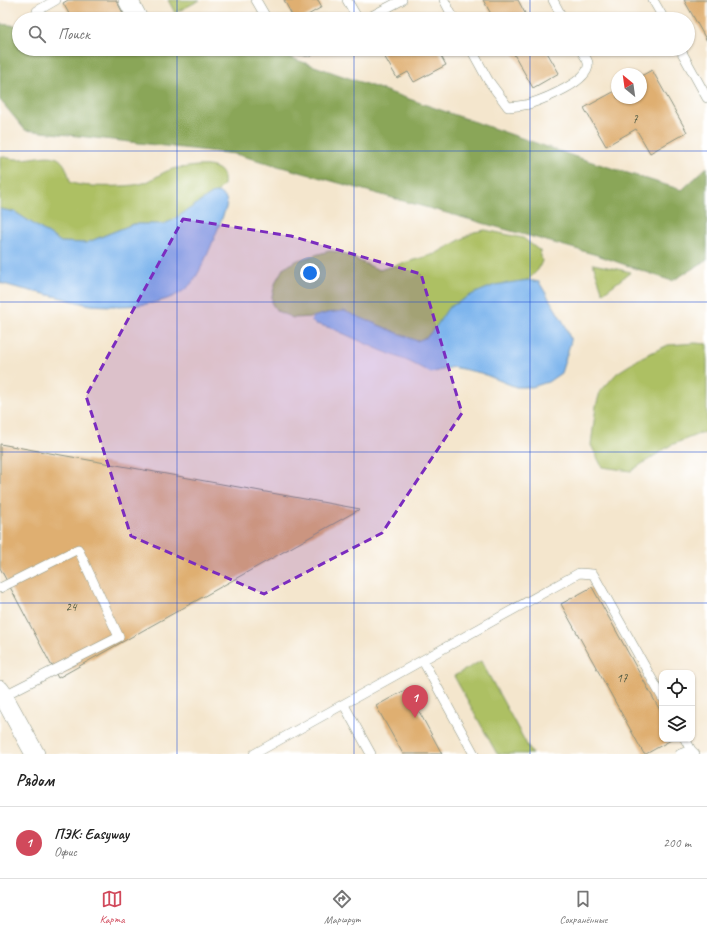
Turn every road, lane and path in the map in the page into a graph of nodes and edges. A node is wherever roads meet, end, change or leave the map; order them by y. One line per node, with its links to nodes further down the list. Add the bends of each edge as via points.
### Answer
1 (56, 0): 9 (lane)
2 (128, 0): 10 (street)
3 (256, 0): 11 (lane)
4 (348, 0): 12 (lane)
5 (402, 0): 13 (lane)
6 (444, 0): 14 (lane)
7 (552, 0): 15 (lane)
8 (653, 0): 16 (lane)
9 (37, 11)
10 (134, 12)
11 (263, 12)
12 (354, 12)
13 (379, 12)
14 (450, 12)
15 (559, 12)
16 (660, 12)
17 (475, 56): 18 (lane, via 488,80 508,107 528,104 578,81 586,72 588,63)
18 (584, 56)
19 (684, 56): 20 (lane)
20 (707, 98)
21 (0, 588): 24 (lane, via 78,549 119,637)
22 (423, 661): 23 (lane, via 579,573 594,574); 25 (lane); 31 (lane)
23 (659, 692)
24 (2, 693): 28 (street)
25 (344, 705): 29 (lane); 30 (lane)
26 (687, 742): 27 (lane)
27 (693, 752): 32 (lane)
28 (35, 754)
29 (254, 754)
30 (371, 754)
31 (474, 754)
32 (680, 754)

